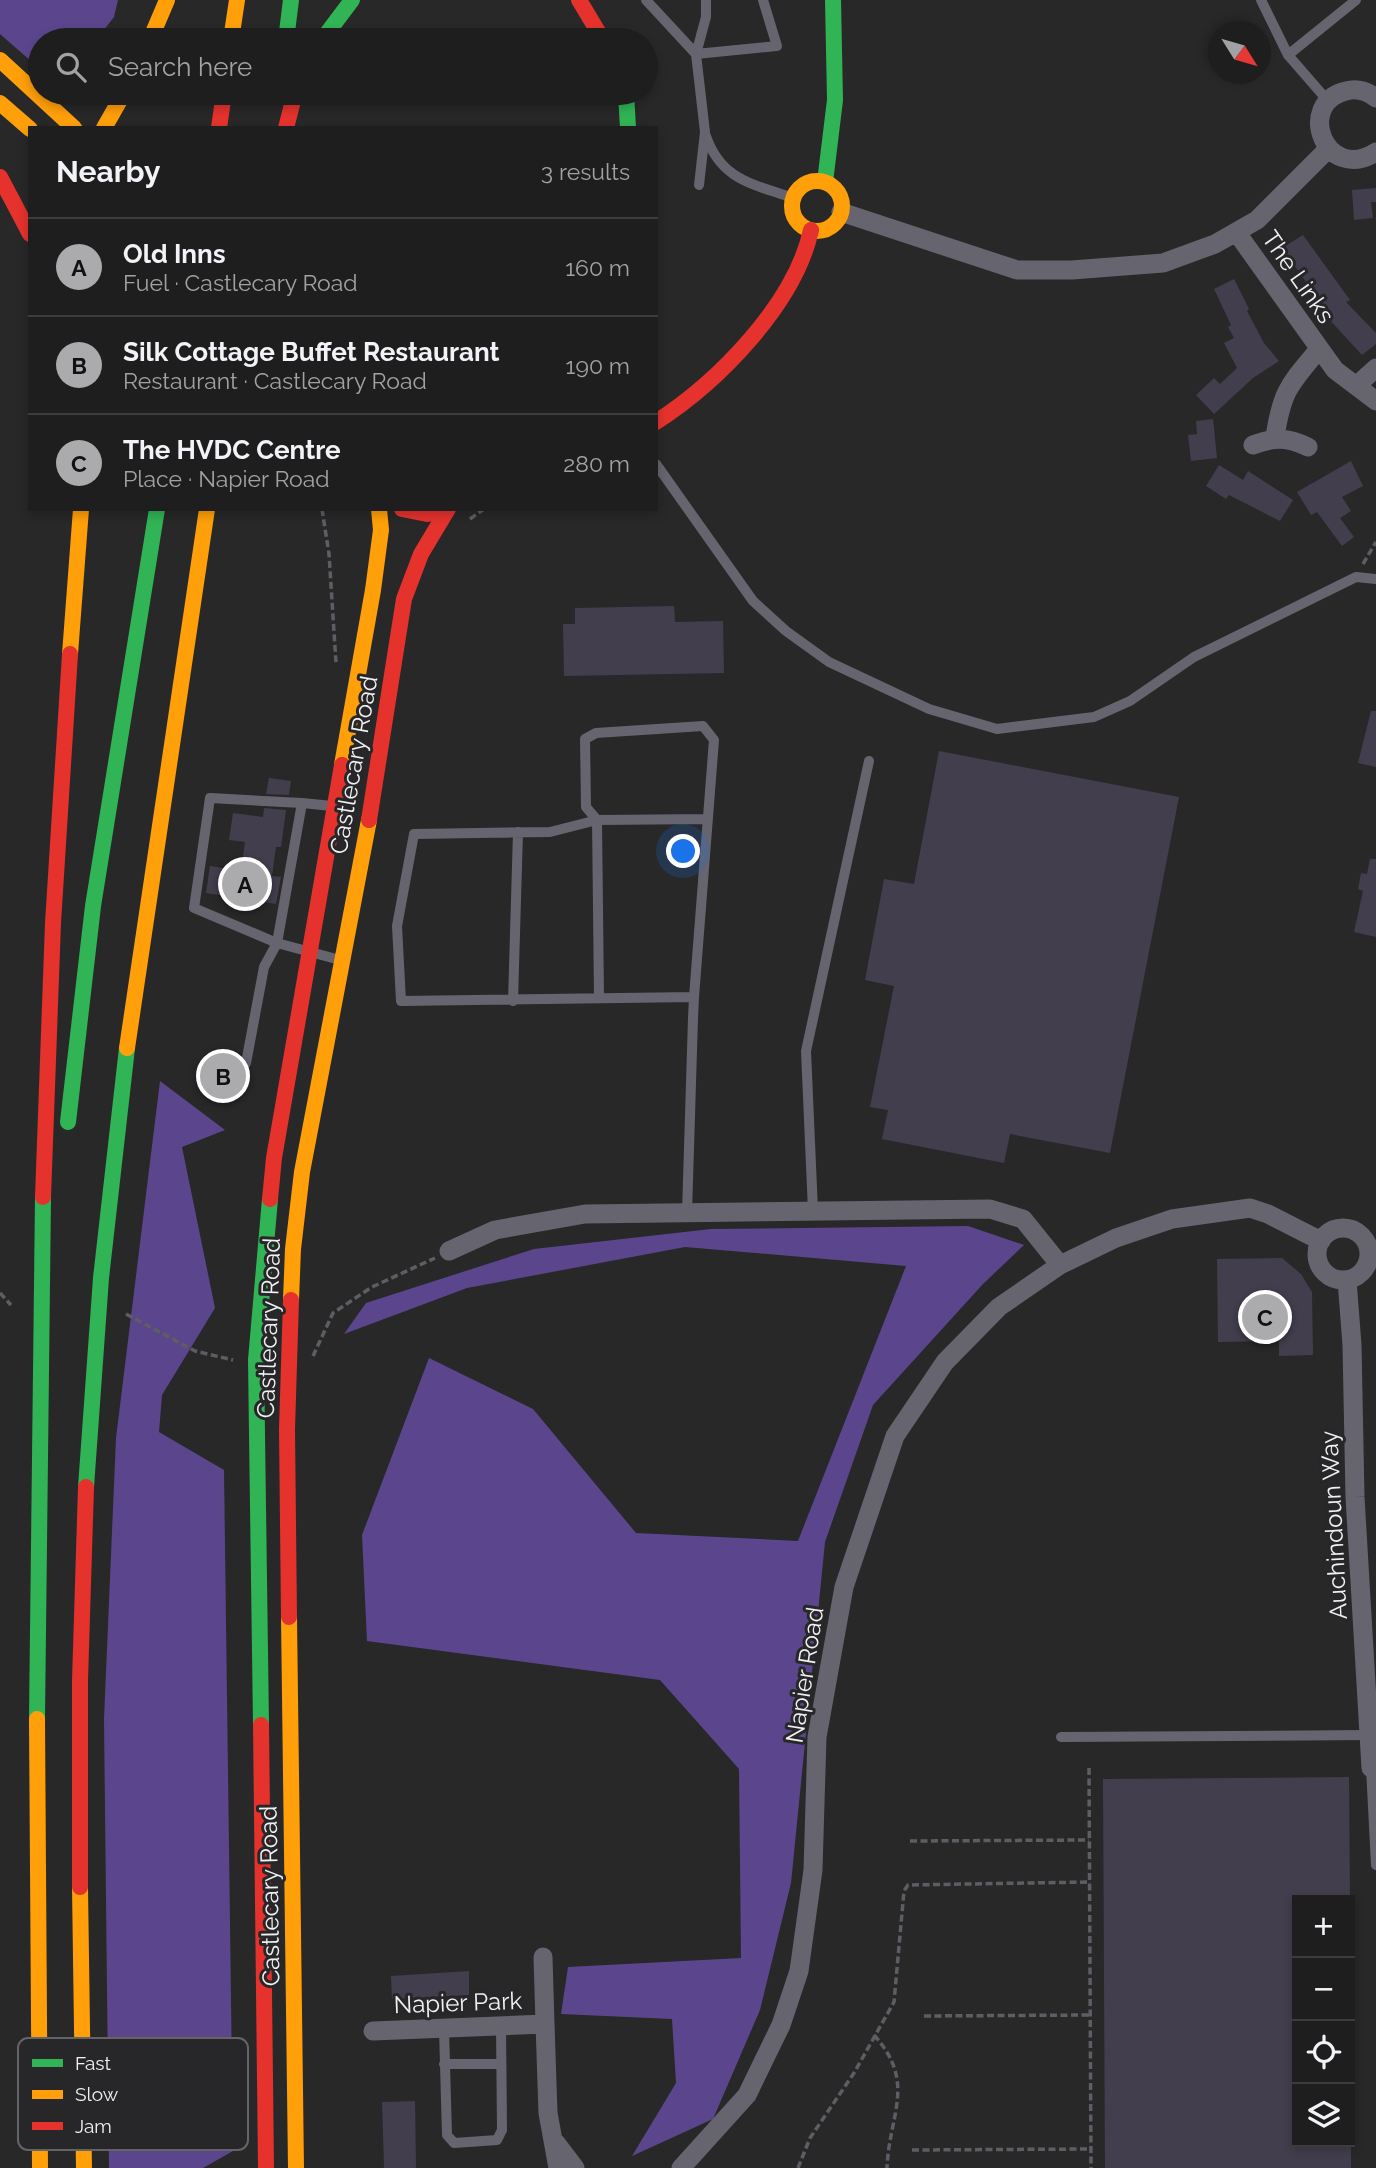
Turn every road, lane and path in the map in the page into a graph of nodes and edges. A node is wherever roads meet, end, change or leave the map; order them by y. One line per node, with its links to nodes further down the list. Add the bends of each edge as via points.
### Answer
1 (167, 0): 12 (main road)
2 (237, 0): 13 (main road)
3 (291, 0): 14 (main road)
4 (352, 0): 15 (main road)
5 (579, 0): 16 (main road)
6 (646, 0): 17 (lane)
7 (706, 0): 17 (lane)
8 (764, 0): 17 (lane, via 777,46)
9 (833, 0): 41 (main road, via 835,100)
10 (1261, 0): 18 (lane)
11 (1356, 0): 18 (lane)
12 (155, 28)
13 (233, 28)
14 (288, 28)
15 (331, 28)
16 (596, 28)
17 (696, 54): 37 (lane)
18 (1288, 55): 22 (lane)
19 (0, 60): 20 (main road)
20 (28, 86)
21 (1376, 98): 22 (street, via 1348,90)
22 (1328, 101): 38 (street, via 1319,130)
23 (0, 103): 36 (main road)
24 (49, 105): 30 (main road)
25 (117, 105): 31 (main road)
26 (222, 105): 32 (main road)
27 (277, 105): 33 (main road)
28 (292, 105): 34 (main road)
29 (627, 105): 35 (main road)
30 (72, 126)
31 (105, 126)
32 (219, 126)
33 (273, 126)
34 (287, 126)
35 (628, 126)
36 (28, 127)
37 (705, 132): 42 (lane); 43 (lane, via 713,156 723,167)
38 (1328, 149): 39 (street, via 1356,160); 47 (street, via 1257,220)
39 (1376, 152)
40 (0, 177): 45 (main road)
41 (825, 182): 43 (main road, via 809,181); 44 (main road, via 837,191)
42 (699, 185)
43 (793, 198): 46 (main road, via 793,214)
44 (841, 212): 46 (main road, via 833,225); 47 (street, via 1017,270 1163,263)
45 (28, 230)
46 (811, 230): 52 (main road, via 810,243 786,286 744,345 704,387)
47 (1237, 233): 48 (street, The Links)
48 (1319, 349): 50 (street, The Links, via 1335,370); 53 (street, The Links, via 1280,402)
49 (1376, 368): 50 (street)
50 (1356, 386): 51 (street, The Links)
51 (1376, 401)
52 (658, 421)
53 (1275, 437): 54 (street); 55 (street)
54 (1253, 445)
55 (1308, 447)
56 (658, 467): 67 (lane, via 753,601 786,631 829,662 929,709 998,729 1094,717 1130,701 1194,657)
57 (81, 511): 98 (main road, via 48,1017)
58 (157, 511): 84 (main road, via 93,905)
59 (207, 511): 69 (main road)
60 (213, 511): 69 (main road)
61 (322, 511): 70 (path)
62 (379, 511): 73 (main road, Castlecary Road, via 375,579)
63 (412, 511): 64 (main road)
64 (440, 511)
65 (447, 511): 79 (main road, Castlecary Road, via 421,555 404,599 380,761)
66 (1376, 542): 67 (path)
67 (1356, 577): 68 (lane)
68 (1376, 579)
69 (193, 594): 116 (main road, via 152,858 92,1390 77,1716)
70 (336, 672)
71 (869, 761): 86 (lane, via 806,1051)
72 (302, 803): 73 (lane); 77 (lane); 77 (lane, via 210,798 194,908)
73 (335, 806): 78 (main road, Castlecary Road)
74 (708, 819): 75 (lane); 75 (lane, via 714,740 703,726 596,733 586,739 586,807); 80 (lane)
75 (597, 820): 76 (lane, via 550,832); 81 (lane)
76 (518, 832): 82 (lane); 82 (lane, via 414,834 397,926 401,1001)
77 (277, 943): 78 (lane); 83 (lane, via 264,967)
78 (310, 954): 79 (lane); 96 (main road, Castlecary Road, via 274,1158)
79 (340, 960): 128 (main road, Castlecary Road, via 302,1172 289,1301)
80 (694, 997): 81 (lane); 87 (lane)
81 (599, 998): 82 (lane)
82 (513, 1000)
83 (246, 1063)
84 (67, 1134)
85 (60, 1204): 98 (main road)
86 (813, 1211): 87 (street); 91 (street, via 990,1209 1023,1220)
87 (687, 1213): 90 (street, via 585,1213 495,1230)
88 (1321, 1241): 89 (street, via 1332,1230 1349,1228); 91 (street, Napier Road, via 1250,1208 1172,1219 1116,1238); 92 (street, via 1319,1265 1331,1276)
89 (1373, 1249): 92 (street, via 1366,1266)
90 (449, 1251): 97 (path, via 372,1287 333,1313)
91 (1060, 1265): 120 (street, Napier Road, via 999,1307 945,1362 895,1436 844,1587 817,1737 813,1870 799,1971 781,2025 747,2095)
92 (1347, 1280): 99 (street, Auchindoun Way)
93 (0, 1293): 94 (path)
94 (12, 1305)
95 (126, 1314): 96 (path, via 195,1351 225,1360)
96 (257, 1360): 127 (main road, Castlecary Road)
97 (310, 1365)
98 (39, 1426): 115 (main road, via 35,1738)
99 (1371, 1735): 100 (lane); 102 (street, Auchindoun Way)
100 (1061, 1737)
101 (1089, 1768): 103 (path)
102 (1371, 1768): 105 (lane)
103 (1089, 1840): 104 (path); 106 (path)
104 (910, 1841)
105 (1376, 1865)
106 (1089, 1882): 108 (path); 114 (path, via 908,1885 894,2002)
107 (543, 1957): 110 (street, Napier Park)
108 (1090, 2015): 109 (path); 121 (path)
109 (925, 2016)
110 (545, 2024): 111 (street, Napier Park); 119 (street, Napier Park)
111 (501, 2026): 112 (street, Napier Park); 118 (lane)
112 (443, 2029): 113 (street, Napier Park); 117 (lane)
113 (373, 2031)
114 (874, 2035): 133 (path, via 810,2138); 134 (path, via 890,2053 899,2096)
115 (38, 2038)
116 (82, 2038)
117 (444, 2064): 118 (lane); 118 (lane, via 447,2135 454,2143 497,2140 502,2130)
118 (501, 2064)
119 (551, 2137): 129 (street, Napier Park); 130 (street)
120 (705, 2144): 131 (street, Napier Road); 132 (street, Napier Road)
121 (1091, 2149): 124 (path); 135 (path)
122 (40, 2150): 125 (main road)
123 (84, 2150): 126 (main road)
124 (912, 2150)
125 (40, 2168)
126 (84, 2168)
127 (266, 2168)
128 (296, 2168)
129 (558, 2168)
130 (575, 2168)
131 (667, 2168)
132 (681, 2168)
133 (798, 2168)
134 (887, 2168)
135 (1091, 2168)

